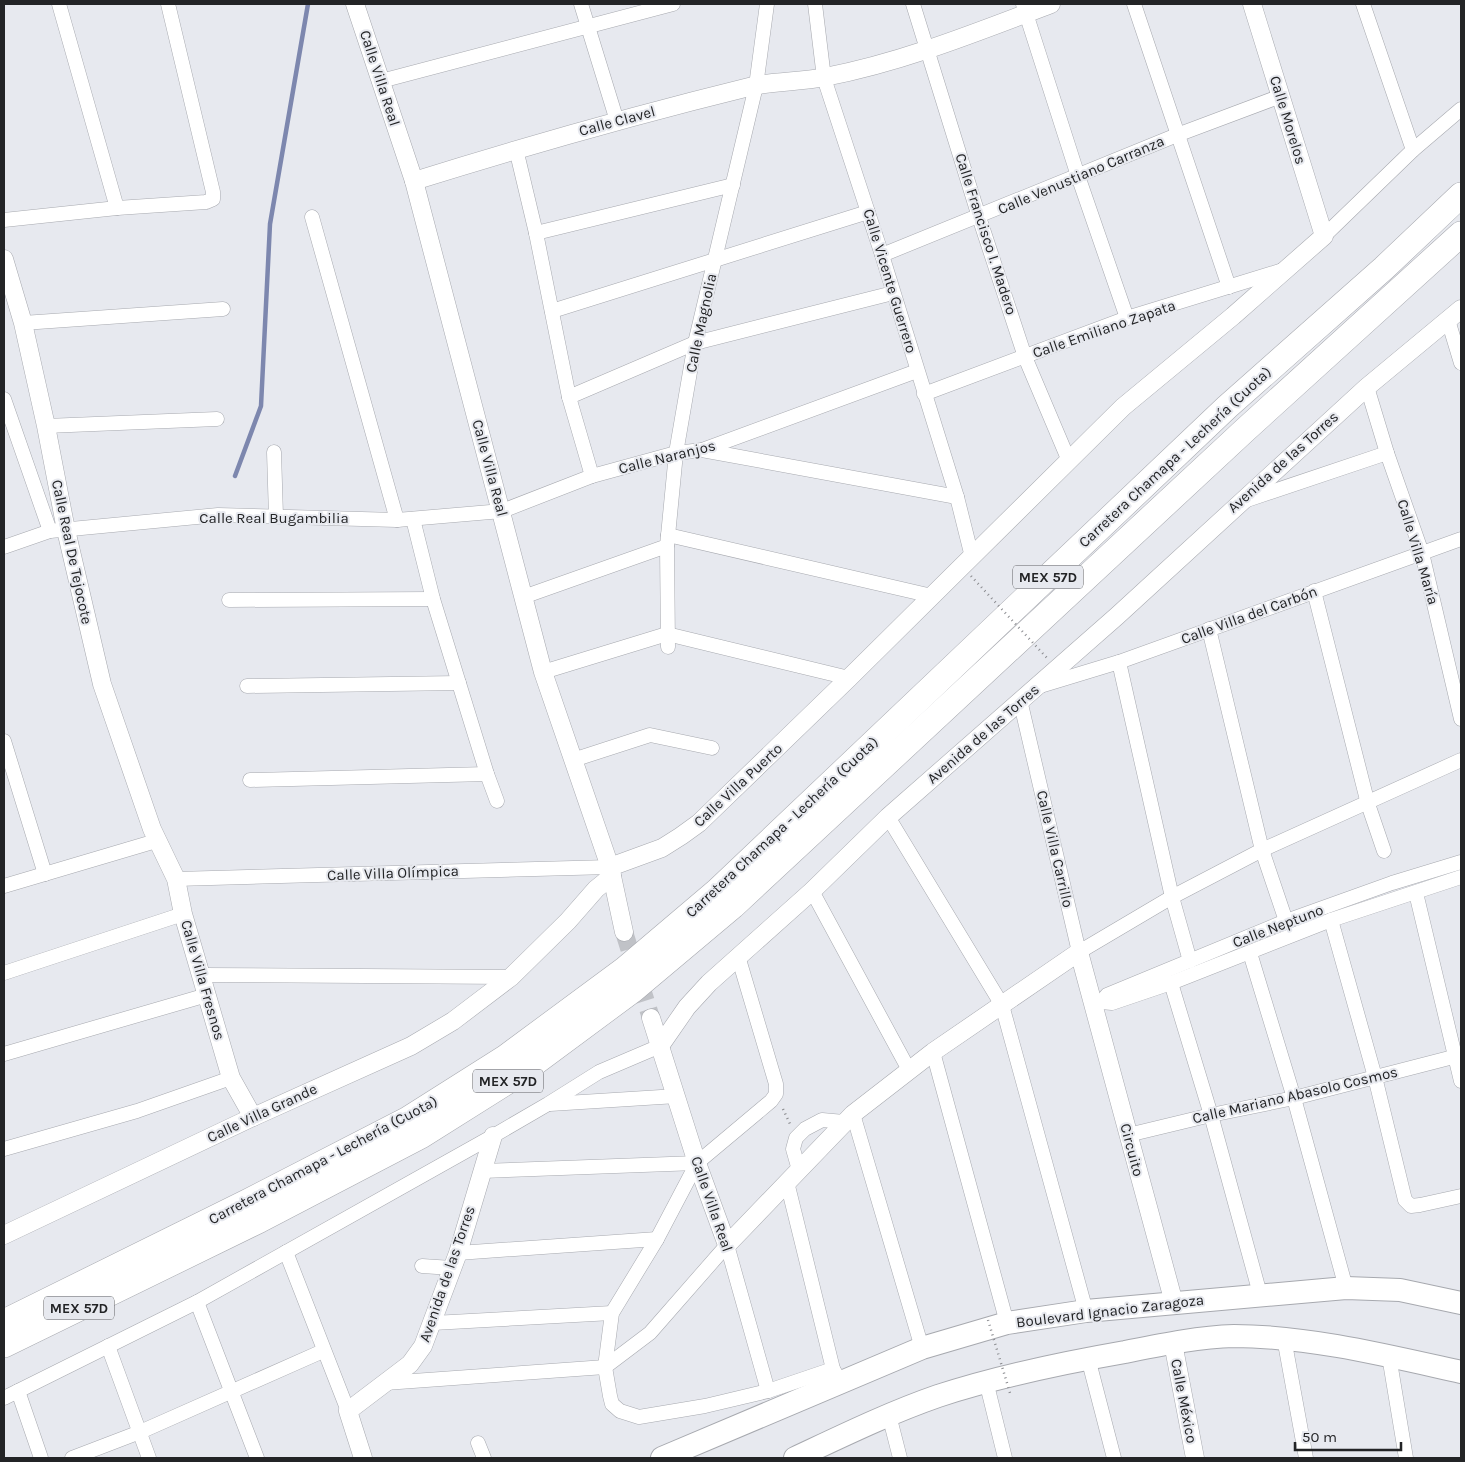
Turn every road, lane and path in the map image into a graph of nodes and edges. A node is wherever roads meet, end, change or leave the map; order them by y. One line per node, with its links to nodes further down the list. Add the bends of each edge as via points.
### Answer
1 (59, 4): 29 (street)
2 (168, 4): 29 (street, via 213,199)
3 (355, 4): 17 (street, Calle Villa Real)
4 (581, 4): 14 (street)
5 (673, 4): 14 (street)
6 (767, 4): 18 (street, Calle Magnolia)
7 (815, 4): 16 (street, Calle Vicente Guerrero)
8 (913, 4): 15 (street, Calle Francisco I. Madero)
9 (1051, 4): 13 (street, Calle Clavel)
10 (1134, 4): 22 (street)
11 (1252, 4): 19 (street, Calle Morelos)
12 (1362, 4): 24 (street)
13 (1025, 8): 15 (street, Calle Clavel); 25 (street)
14 (588, 26): 17 (street); 21 (street)
15 (928, 50): 16 (street, Calle Clavel); 32 (street, Calle Francisco I. Madero)
16 (824, 78): 18 (street, Calle Clavel); 30 (street, Calle Vicente Guerrero)
17 (380, 81): 26 (street, Calle Villa Real)
18 (756, 86): 21 (street, Calle Clavel); 27 (street, Calle Magnolia)
19 (1281, 96): 22 (street, Calle Venustiano Carranza); 36 (street, Calle Morelos)
20 (1461, 109): 24 (street)
21 (617, 121): 23 (street, Calle Clavel)
22 (1177, 135): 25 (street, Calle Venustiano Carranza); 41 (street)
23 (516, 149): 26 (street, Calle Clavel); 34 (street)
24 (1414, 150): 36 (street)
25 (1078, 176): 32 (street, Calle Venustiano Carranza); 46 (street)
26 (414, 181): 66 (street, Calle Villa Real)
27 (733, 185): 34 (street); 39 (street, Calle Magnolia)
28 (1461, 195): 166 (highway, Carretera Chamapa - Lechería (Cuota) / MEX 57D, via 1384,268 1227,406 717,891 625,969 506,1057 408,1119)
29 (117, 208): 33 (street)
30 (868, 212): 37 (street, Calle Vicente Guerrero); 39 (street)
31 (312, 217): 69 (street)
32 (979, 217): 37 (street, Calle Venustiano Carranza); 49 (street, Calle Francisco I. Madero)
33 (4, 220)
34 (536, 233): 44 (street)
35 (1461, 234): 171 (highway, Carretera Chamapa - Lechería (Cuota) / MEX 57D, via 732,906 633,990 521,1073 421,1136 260,1220)
36 (1324, 236): 40 (street)
37 (882, 256): 42 (street, Calle Vicente Guerrero)
38 (4, 259): 47 (street, Calle Real De Tejocote)
39 (716, 260): 44 (street); 48 (street, Calle Magnolia)
40 (1286, 269): 41 (street, Calle Emiliano Zapata); 62 (street, via 1124,407)
41 (1229, 287): 46 (street, Calle Emiliano Zapata)
42 (893, 294): 48 (street); 51 (street, Calle Vicente Guerrero)
43 (223, 309): 47 (street)
44 (552, 311): 54 (street)
45 (1455, 314): 50 (street); 52 (street, Avenida de las Torres)
46 (1127, 318): 49 (street, Calle Emiliano Zapata)
47 (23, 323): 57 (street, Calle Real De Tejocote)
48 (695, 343): 54 (street); 60 (street, Calle Magnolia)
49 (1025, 357): 53 (street, Calle Emiliano Zapata); 62 (street, Calle Francisco I. Madero)
50 (1461, 363)
51 (917, 371): 53 (street, Calle Vicente Guerrero); 58 (street, Calle Naranjos)
52 (1367, 387): 61 (street, Calle Villa María); 65 (street, Avenida de las Torres)
53 (924, 394): 64 (street, Calle Vicente Guerrero)
54 (570, 397): 63 (street)
55 (4, 399): 70 (street)
56 (216, 419): 57 (street)
57 (46, 426): 70 (street, Calle Real De Tejocote)
58 (702, 450): 60 (street, Calle Naranjos); 64 (street)
59 (274, 452): 67 (street)
60 (676, 453): 63 (street, Calle Naranjos); 72 (street, Calle Magnolia)
61 (1387, 453): 65 (street); 74 (street, Calle Villa María)
62 (1068, 461): 75 (street, Calle Villa Puerto)
63 (592, 476): 66 (street, Calle Naranjos)
64 (957, 497): 75 (street, Calle Vicente Guerrero)
65 (1239, 502): 90 (street, Avenida de las Torres)
66 (502, 511): 68 (street, Calle Naranjos); 79 (street, Calle Villa Real)
67 (276, 516): 69 (street, Calle Real Bugambilia); 70 (street, Calle Real Bugambilia, via 218,515)
68 (413, 519): 69 (street, Calle Real Bugambilia); 80 (street)
69 (398, 520)
70 (58, 531): 73 (street, Calle Real Bugambilia); 102 (street, Calle Real De Tejocote, via 102,684)
71 (1461, 539): 74 (street, Calle Villa del Carbón)
72 (668, 540): 78 (street); 79 (street); 83 (street, Calle Magnolia)
73 (4, 547)
74 (1422, 553): 77 (street, Calle Villa del Carbón); 92 (street, Calle Villa María)
75 (972, 558): 78 (street, Calle Villa Puerto)
76 (971, 576): 84 (path, bridge)
77 (1314, 592): 82 (street, Calle Villa del Carbón); 100 (street)
78 (932, 596): 87 (street, Calle Villa Puerto)
79 (523, 597): 86 (street, Calle Villa Real)
80 (433, 599): 81 (street); 88 (street)
81 (229, 600)
82 (1209, 629): 85 (street, Calle Villa del Carbón); 103 (street)
83 (668, 641): 86 (street); 87 (street)
84 (1047, 658)
85 (1119, 662): 90 (street, Calle Villa del Carbón); 113 (street)
86 (543, 672): 95 (street, Calle Villa Real)
87 (849, 678): 106 (street, Calle Villa Puerto, via 699,823 662,848)
88 (459, 683): 89 (street); 97 (street)
89 (247, 686)
90 (1035, 687): 91 (street, Avenida de las Torres)
91 (1020, 700): 101 (street, Avenida de las Torres); 118 (street, Calle Villa Carrillo)
92 (1461, 719)
93 (4, 741): 107 (street)
94 (712, 748): 95 (street, via 650,735)
95 (573, 760): 106 (street, Calle Villa Real)
96 (1461, 760): 100 (street)
97 (487, 774): 98 (street); 99 (street)
98 (250, 780)
99 (497, 802)
100 (1368, 804): 103 (street); 104 (street)
101 (888, 817): 111 (street, Avenida de las Torres); 128 (street)
102 (156, 841): 107 (street); 109 (street, Calle Villa Fresnos)
103 (1262, 850): 113 (street); 116 (street)
104 (1384, 851)
105 (1461, 862): 116 (street, Calle Neptuno)
106 (611, 871): 109 (street, Calle Villa Olímpica); 117 (street, Calle Villa Real); 124 (street, Calle Villa Grande, via 568,921)
107 (45, 874): 110 (street)
108 (1461, 877): 112 (street, Calle Neptuno)
109 (176, 879): 114 (street, Calle Villa Fresnos)
110 (4, 886)
111 (812, 891): 120 (street, Avenida de las Torres); 134 (street)
112 (1416, 893): 115 (street, Calle Neptuno); 133 (street)
113 (1172, 897): 118 (street); 121 (street)
114 (184, 914): 122 (street); 123 (street, Calle Villa Fresnos)
115 (1331, 920): 119 (street, Calle Neptuno); 135 (street)
116 (1286, 921): 121 (street, Calle Neptuno)
117 (624, 932)
118 (1079, 952): 127 (street, Calle Villa Carrillo); 128 (street)
119 (1250, 953): 125 (street, Calle Neptuno); 140 (street)
120 (738, 956): 130 (street, Avenida de las Torres, via 687,1007); 138 (street, via 776,1084)
121 (1190, 961): 127 (street, Calle Neptuno, via 1107,995)
122 (4, 973)
123 (203, 975): 124 (street); 126 (street, Calle Villa Fresnos)
124 (511, 977): 143 (street, Calle Villa Grande, via 454,1022 411,1046)
125 (1171, 983): 127 (street, Calle Neptuno, via 1112,1003); 142 (street)
126 (207, 995): 132 (street); 136 (street, Calle Villa Fresnos)
127 (1096, 1003): 145 (street, Circuito)
128 (1002, 1004): 131 (street); 164 (street)
129 (651, 1018): 130 (street, Calle Villa Real)
130 (660, 1046): 139 (street, Calle Villa Real); 141 (street, via 599,1072)
131 (933, 1052): 134 (street); 167 (street)
132 (4, 1054)
133 (1458, 1056): 135 (street, Calle Mariano Abasolo Cosmos); 137 (street)
134 (910, 1070): 144 (street)
135 (1374, 1077): 140 (street, Calle Mariano Abasolo Cosmos); 152 (street, via 1405,1200 1411,1206)
136 (231, 1078): 143 (street, Calle Villa Fresnos); 148 (street, via 137,1111)
137 (1461, 1080)
138 (776, 1094): 147 (path); 149 (street)
139 (677, 1096): 141 (street); 149 (street, Calle Villa Real)
140 (1294, 1098): 142 (street, Calle Mariano Abasolo Cosmos); 159 (street)
141 (548, 1104): 146 (street)
142 (1211, 1115): 145 (street, Calle Mariano Abasolo Cosmos); 160 (street)
143 (253, 1117): 153 (street, Calle Villa Grande)
144 (849, 1118): 147 (street, via 822,1120); 151 (street); 173 (street)
145 (1128, 1135): 162 (street, Circuito)
146 (493, 1136): 150 (street, Avenida de las Torres); 156 (street)
147 (796, 1138): 151 (street)
148 (4, 1149)
149 (697, 1163): 150 (street); 154 (street); 155 (street, Calle Villa Real)
150 (482, 1171): 157 (street, Avenida de las Torres)
151 (793, 1176): 155 (street); 179 (street)
152 (1461, 1196)
153 (4, 1235)
154 (656, 1239): 157 (street); 165 (street)
155 (727, 1245): 177 (street, via 650,1333); 184 (street, Calle Villa Real)
156 (286, 1252): 161 (street); 174 (street)
157 (455, 1260): 158 (street); 168 (street, Avenida de las Torres)
158 (422, 1266)
159 (1346, 1288): 160 (main road, Boulevard Ignacio Zaragoza); 163 (main road, Boulevard Ignacio Zaragoza, via 1400,1290)
160 (1260, 1294): 162 (main road, Boulevard Ignacio Zaragoza)
161 (197, 1302): 172 (street); 183 (street)
162 (1174, 1302): 164 (main road, Boulevard Ignacio Zaragoza)
163 (1461, 1303)
164 (1086, 1311): 167 (main road, Boulevard Ignacio Zaragoza)
165 (612, 1313): 168 (street); 177 (street)
166 (4, 1322)
167 (998, 1322): 173 (main road, Boulevard Ignacio Zaragoza); 185 (path, bridge)
168 (432, 1323): 181 (street, Avenida de las Torres, via 423,1346 410,1364)
169 (1284, 1338): 170 (main road, via 1232,1336); 175 (main road); 203 (street)
170 (1173, 1343): 176 (main road); 202 (street, Calle México)
171 (4, 1345)
172 (108, 1346): 182 (street); 189 (street)
173 (922, 1348): 179 (main road, Boulevard Ignacio Zaragoza)
174 (323, 1351): 183 (street); 187 (street)
175 (1389, 1356): 178 (main road); 204 (street)
176 (1088, 1358): 180 (main road); 201 (street)
177 (605, 1367): 181 (street); 184 (street, via 612,1404 620,1411 639,1417)
178 (1461, 1372)
179 (838, 1376): 184 (street); 197 (main road, Boulevard Ignacio Zaragoza)
180 (986, 1381): 188 (main road); 200 (street)
181 (384, 1383): 187 (street, Avenida de las Torres)
182 (18, 1391): 186 (street); 191 (street)
183 (232, 1391): 189 (street); 194 (street)
184 (768, 1391)
185 (1010, 1393)
186 (4, 1398)
187 (348, 1411): 195 (street)
188 (889, 1415): 198 (main road); 199 (street)
189 (140, 1432): 192 (street); 193 (street)
190 (478, 1443): 196 (street)
191 (41, 1458)
192 (72, 1458)
193 (149, 1458)
194 (257, 1458)
195 (363, 1458)
196 (484, 1458)
197 (662, 1458)
198 (796, 1458)
199 (900, 1458)
200 (1005, 1458)
201 (1114, 1458)
202 (1195, 1458)
203 (1306, 1458)
204 (1406, 1458)

